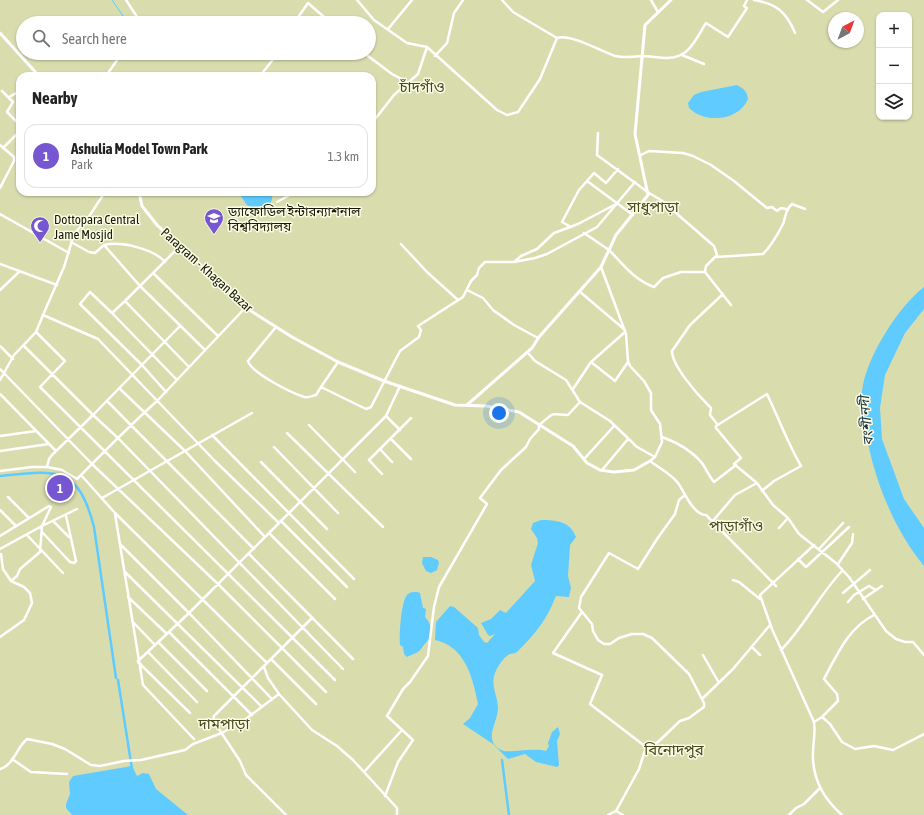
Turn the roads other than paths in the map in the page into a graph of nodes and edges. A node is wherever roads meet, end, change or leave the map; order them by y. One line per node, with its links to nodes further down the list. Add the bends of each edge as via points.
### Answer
1 (126, 0): 16 (street)
2 (357, 0): 19 (street)
3 (412, 0): 21 (street)
4 (463, 0): 28 (street, via 454,13 447,43)
5 (502, 0): 24 (street, via 513,12)
6 (651, 0): 15 (street)
7 (671, 0): 15 (street)
8 (747, 0): 27 (street, via 744,6 747,8 728,37 706,23 686,53)
9 (754, 0): 22 (street, via 777,6)
10 (807, 0): 14 (street, via 823,12)
11 (832, 0): 14 (street)
12 (838, 0): 14 (street)
13 (309, 1): 17 (street); 18 (street)
14 (835, 3)
15 (658, 12): 29 (street, via 644,26)
16 (136, 16)
17 (299, 16)
18 (324, 16)
19 (371, 16)
20 (376, 21): 21 (street)
21 (388, 29): 25 (street, via 407,43)
22 (795, 33)
23 (0, 34): 26 (street)
24 (557, 38): 28 (street, via 540,79 518,112 507,116); 29 (street, via 573,40 616,56)
25 (427, 47): 28 (street); 38 (street, via 418,74)
26 (16, 51)
27 (681, 55): 29 (street, via 658,59); 34 (street)
28 (436, 56)
29 (642, 56): 48 (street, via 635,134)
30 (24, 60): 35 (street)
31 (117, 60): 36 (street)
32 (273, 60): 37 (street)
33 (373, 60): 38 (street)
34 (704, 64)
35 (35, 72)
36 (109, 72)
37 (263, 72)
38 (409, 83): 42 (street, via 394,95)
39 (2, 91): 41 (street)
40 (16, 93): 41 (street)
41 (9, 97): 43 (street, via 13,102 7,112)
42 (376, 118)
43 (16, 121)
44 (598, 133): 49 (street, via 598,155)
45 (16, 136): 47 (street)
46 (0, 145): 47 (street)
47 (3, 148): 52 (street, via 14,157 14,161)
48 (641, 155): 53 (street); 60 (street, via 649,151 687,154 711,165 767,208)
49 (618, 169): 50 (street, via 606,183 594,173); 51 (street)
50 (587, 181): 58 (street); 63 (street, via 579,190 562,222)
51 (635, 182): 53 (street); 58 (street)
52 (0, 188)
53 (649, 193): 62 (street); 71 (street, via 661,200 710,242 717,251)
54 (102, 196): 65 (street, via 74,234)
55 (140, 196): 68 (street, Paragram - Khagan Bazar, via 145,212)
56 (288, 196): 57 (street)
57 (277, 202)
58 (618, 203): 62 (street); 63 (street); 64 (street, via 597,227)
59 (805, 209): 60 (street, via 792,204)
60 (786, 210): 71 (street, via 783,223 763,254)
61 (0, 214): 70 (street)
62 (633, 215): 69 (street, via 616,235)
63 (571, 227): 73 (street, via 554,233 537,249)
64 (584, 234): 69 (street); 73 (street, via 547,254)
65 (71, 242): 67 (street, via 95,253); 70 (street)
66 (401, 244): 85 (street)
67 (104, 245): 72 (street, via 130,246 160,256); 80 (street)
68 (180, 246): 72 (street); 88 (street, Paragram - Khagan Bazar)
69 (609, 250): 75 (street); 77 (street, via 642,282 654,287 663,278 681,272)
70 (69, 254): 79 (street)
71 (716, 257): 77 (street, via 706,266)
72 (165, 262): 78 (street)
73 (514, 262): 82 (street, via 485,262)
74 (0, 264): 76 (street)
75 (601, 267): 83 (street); 93 (street)
76 (20, 271): 79 (street); 81 (street)
77 (705, 272): 84 (street)
78 (154, 273): 80 (street); 95 (street)
79 (57, 285): 90 (street)
80 (140, 286): 86 (street); 91 (street)
81 (0, 290)
82 (467, 290): 85 (street); 96 (street, via 483,298 493,310 514,325)
83 (579, 291): 93 (street); 96 (street)
84 (722, 294): 87 (street); 134 (street, via 690,325 672,352 675,363 698,395 711,408 710,415)
85 (458, 300): 115 (street, via 418,326 421,330 419,337 400,351)
86 (125, 301): 89 (street); 97 (street)
87 (731, 305)
88 (247, 306): 92 (street, Paragram - Khagan Bazar); 95 (street)
89 (112, 313): 102 (street); 107 (street, via 90,292 80,304)
90 (43, 315): 94 (street); 112 (street, via 98,339)
91 (180, 326): 97 (street); 100 (street)
92 (277, 326): 104 (street, Paragram - Khagan Bazar); 117 (street, via 248,361 249,363 270,380 304,397 316,395)
93 (625, 331): 105 (street); 106 (street)
94 (36, 332): 99 (street); 111 (street, via 65,361)
95 (218, 336): 100 (street)
96 (538, 338): 101 (street)
97 (166, 341): 102 (street); 108 (street)
98 (0, 346): 103 (street)
99 (24, 346): 103 (street); 111 (street)
100 (205, 350): 108 (street)
101 (528, 353): 119 (street, via 535,361 566,380); 125 (street, via 502,372)
102 (153, 354): 107 (street); 114 (street)
103 (13, 359): 110 (street)
104 (338, 362): 115 (street, Paragram - Khagan Bazar); 117 (street)
105 (591, 362): 106 (street, via 615,380); 119 (street)
106 (628, 362): 143 (street, via 651,393 651,410 660,424)
107 (142, 365): 112 (street); 120 (street)
108 (189, 367): 114 (street)
109 (0, 369): 110 (street)
110 (4, 373): 113 (street); 144 (street)
111 (52, 374): 128 (street); 136 (street, via 40,387)
112 (132, 375): 118 (street); 123 (street)
113 (0, 380)
114 (177, 380): 120 (street)
115 (384, 381): 116 (street, Paragram - Khagan Bazar); 117 (street, via 373,406 366,409)
116 (400, 386): 125 (street, Paragram - Khagan Bazar, via 455,405); 129 (street)
117 (322, 387)
118 (119, 388): 122 (street); 126 (street)
119 (573, 389): 124 (street)
120 (166, 392): 123 (street)
121 (0, 394): 138 (street)
122 (107, 400): 128 (street); 131 (street)
123 (158, 401): 126 (street); 147 (street)
124 (580, 402): 133 (street, via 571,414 550,414); 135 (street)
125 (466, 405): 133 (street, Paragram - Khagan Bazar, via 512,410)
126 (144, 413): 131 (street); 154 (street)
127 (252, 413): 140 (street)
128 (93, 415): 136 (street); 142 (street)
129 (386, 416): 137 (street); 156 (street)
130 (411, 418): 137 (street)
131 (131, 425): 142 (street); 159 (street)
132 (309, 425): 156 (street)
133 (539, 425): 157 (street, Paragram - Khagan Bazar, via 573,446); 284 (street, via 526,447 501,470 480,498 487,504 439,588 428,656 403,689 387,716)
134 (718, 425): 164 (street, via 716,428 741,458 734,464); 177 (street, via 767,394 786,441 801,466)
135 (614, 426): 146 (street); 157 (street)
136 (80, 428): 144 (street); 153 (street)
137 (400, 430): 145 (street)
138 (36, 431): 141 (street); 148 (street)
139 (287, 433): 170 (street)
140 (212, 435): 147 (street); 184 (street)
141 (0, 436)
142 (118, 438): 153 (street); 166 (street)
143 (662, 438): 155 (street); 164 (street, via 681,445 695,456 714,482)
144 (68, 439): 152 (street); 163 (street)
145 (391, 439): 150 (street); 158 (street)
146 (628, 439): 155 (street); 167 (street)
147 (198, 443): 154 (street); 191 (street)
148 (49, 444): 151 (street); 152 (street)
149 (274, 447): 175 (street)
150 (380, 449): 162 (street); 171 (street, via 369,460)
151 (0, 451)
152 (56, 451): 165 (street, via 48,459)
153 (105, 451): 163 (street); 173 (street)
154 (185, 451): 159 (street); 205 (street)
155 (654, 456): 160 (street)
156 (342, 458): 169 (street); 170 (street)
157 (585, 458): 167 (street, Paragram - Khagan Bazar, via 590,465)
158 (412, 459)
159 (167, 461): 166 (street); 210 (street)
160 (650, 461): 167 (street, via 634,470); 178 (street, via 677,481)
161 (261, 462): 181 (street)
162 (392, 462)
163 (92, 464): 172 (street); 176 (street)
164 (736, 465): 174 (street)
165 (47, 467): 168 (street); 172 (street, via 62,470 77,479)
166 (149, 470): 173 (street); 217 (street)
167 (602, 470)
168 (0, 471)
169 (356, 472)
170 (328, 474): 175 (street); 196 (street)
171 (382, 474)
172 (81, 475): 180 (street)
173 (134, 479): 176 (street); 223 (street)
174 (757, 483): 177 (street); 192 (street, via 735,495)
175 (314, 488): 181 (street); 186 (street)
176 (118, 489): 180 (street); 227 (street)
177 (762, 491): 189 (street, via 773,506)
178 (685, 495): 192 (street, via 693,506); 242 (street, via 679,500 675,514 638,569 609,553 581,597 579,608)
179 (8, 497): 188 (street)
180 (102, 498): 185 (street)
181 (300, 502): 184 (street); 199 (street)
182 (77, 509): 187 (street)
183 (0, 510): 194 (street)
184 (290, 512): 191 (street); 224 (street)
185 (115, 513): 207 (street); 237 (street)
186 (338, 513)
187 (66, 516): 190 (street); 206 (street)
188 (29, 518): 194 (street); 195 (street, via 51,507)
189 (788, 518): 198 (street); 208 (street, via 799,534)
190 (54, 522): 195 (street); 206 (street)
191 (280, 522): 201 (street); 232 (street)
192 (712, 522): 228 (street)
193 (843, 523): 211 (street)
194 (16, 526): 202 (street)
195 (42, 526): 200 (street); 204 (street)
196 (383, 527)
197 (849, 527): 213 (street)
198 (779, 528)
199 (327, 529)
200 (42, 532): 206 (street, via 70,562 74,563 76,561); 212 (street)
201 (269, 533): 205 (street); 238 (street)
202 (1, 534)
203 (853, 534): 218 (street, via 852,543)
204 (26, 535): 209 (street); 212 (street)
205 (265, 537): 210 (street)
206 (70, 538)
207 (120, 544): 221 (street); 243 (street)
208 (814, 545): 211 (street); 216 (street)
209 (0, 549)
210 (254, 549): 215 (street)
211 (819, 549): 213 (street)
212 (40, 550): 222 (street); 225 (street)
213 (823, 552): 216 (street, via 806,567); 218 (street)
214 (1, 554): 225 (street, via 3,569)
215 (249, 554): 217 (street); 245 (street)
216 (798, 559): 228 (street)
217 (240, 562): 223 (street); 249 (street)
218 (838, 564): 219 (street)
219 (842, 570): 229 (street); 256 (street, via 830,583 797,634)
220 (870, 570): 229 (street)
221 (124, 572): 236 (street); 247 (street)
222 (63, 573)
223 (229, 573): 227 (street); 252 (street)
224 (354, 579)
225 (11, 580): 251 (street, via 24,586 30,593 32,603 24,620)
226 (733, 580): 240 (street, via 740,582)
227 (218, 584): 237 (street); 255 (street)
228 (773, 584): 230 (street); 240 (street, via 760,596)
229 (854, 584): 234 (street); 235 (street)
230 (776, 586)
231 (882, 586): 233 (street)
232 (347, 587)
233 (876, 590): 235 (street, via 869,586); 239 (street)
234 (843, 593)
235 (859, 593): 239 (street); 241 (street)
236 (128, 596): 246 (street); 250 (street)
237 (203, 599): 243 (street); 264 (street)
238 (335, 599)
239 (863, 599): 244 (street)
240 (760, 600): 248 (street)
241 (848, 602)
242 (582, 612): 276 (street, via 592,624 598,640 604,644 610,644 632,634 643,634 652,638 689,674); 288 (street, via 553,653 602,675 590,704)
243 (189, 613): 247 (street); 267 (street)
244 (874, 615): 260 (street, via 886,631 896,639 913,642); 282 (street, via 848,635 824,679 838,697 835,704)
245 (312, 618): 249 (street); 262 (street)
246 (132, 621): 253 (street); 263 (street)
247 (178, 623): 250 (street); 270 (street)
248 (770, 625): 254 (street); 256 (street)
249 (303, 628): 252 (street); 266 (street)
250 (168, 633): 253 (street); 274 (street)
251 (0, 637)
252 (293, 638): 255 (street); 268 (street)
253 (157, 644): 257 (street); 271 (street)
254 (752, 647): 259 (street); 269 (street)
255 (281, 649): 261 (street); 272 (street)
256 (781, 650): 283 (street)
257 (148, 652): 263 (street); 277 (street)
258 (703, 655): 269 (street)
259 (760, 655)
260 (924, 655)
261 (271, 659): 264 (street); 278 (street)
262 (353, 659)
263 (138, 662): 280 (street); 287 (street, via 145,688)
264 (267, 663): 265 (street)
265 (264, 667): 267 (street); 273 (street)
266 (344, 669)
267 (252, 678): 270 (street); 275 (street)
268 (335, 680)
269 (719, 683): 276 (street)
270 (243, 688): 274 (street); 279 (street)
271 (207, 691)
272 (326, 692)
273 (279, 694): 275 (street); 291 (street, via 312,730 337,746)
274 (233, 697): 281 (street); 285 (street, via 214,716 213,720)
275 (272, 699): 279 (street)
276 (702, 699): 288 (street, via 704,707 690,718 680,721 658,742)
277 (197, 702)
278 (316, 704)
279 (262, 707): 281 (street)
280 (190, 713)
281 (252, 715): 285 (street)
282 (822, 717): 283 (street); 286 (street, via 842,742 855,749 874,746 893,750)
283 (814, 722): 293 (street, via 816,733 813,759)
284 (402, 730): 291 (street); 294 (street, via 413,740 398,762)
285 (222, 733): 289 (street, via 174,754 100,766 91,765 52,744 27,739); 296 (street, via 246,775)
286 (924, 734)
287 (194, 739)
288 (646, 747): 295 (street, via 639,769)
289 (12, 759): 290 (street, via 6,768); 292 (street, via 31,772)
290 (0, 769)
291 (364, 772): 294 (street)
292 (67, 774)
293 (820, 788): 300 (street); 301 (street)
294 (385, 796): 297 (street, via 397,808)
295 (616, 811): 298 (street); 299 (street)
296 (286, 815)
297 (397, 815)
298 (608, 815)
299 (623, 815)
300 (789, 815)
301 (842, 815)

